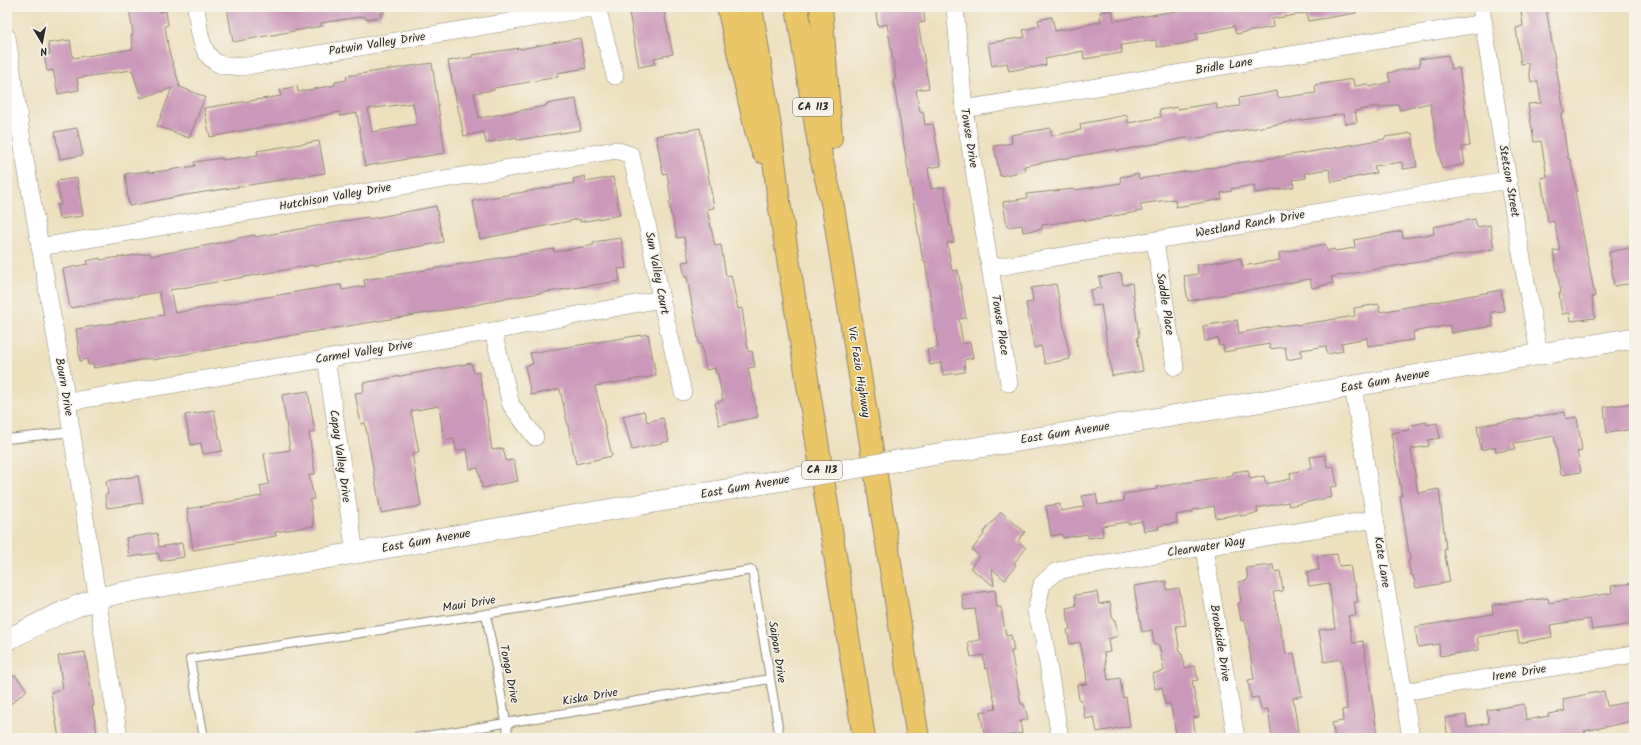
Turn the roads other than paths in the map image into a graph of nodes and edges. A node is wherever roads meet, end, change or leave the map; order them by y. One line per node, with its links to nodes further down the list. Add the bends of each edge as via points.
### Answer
1 (196, 7): 2 (street, Patwin Valley Drive, via 201,38 208,55 221,65 241,67)
2 (597, 7): 10 (street)
3 (728, 7): 14 (highway, via 756,130)
4 (751, 7): 14 (highway, CA 113)
5 (797, 7): 15 (highway, Vic Fazio Highway / CA 113, via 821,156)
6 (821, 7): 15 (highway, via 832,154)
7 (955, 7): 11 (street, Towse Drive)
8 (1482, 15): 11 (street, Bridle Lane); 13 (street, Stetson Street)
9 (7, 37): 17 (street, Bourn Drive, via 24,160)
10 (615, 76)
11 (964, 109): 18 (street, Towse Drive)
12 (631, 155): 17 (street, Hutchison Valley Drive, via 616,150); 19 (street, Sun Valley Court)
13 (1508, 180): 16 (street, Westland Ranch Drive); 22 (street, Stetson Street)
14 (779, 202): 48 (highway, CA 113)
15 (832, 207): 49 (highway, Vic Fazio Highway / CA 113)
16 (1154, 241): 18 (street, Westland Ranch Drive); 24 (street, Saddle Place)
17 (40, 247): 28 (street, Bourn Drive)
18 (991, 268): 25 (street, Towse Place)
19 (661, 299): 20 (street, Carmel Valley Drive); 27 (street, Sun Valley Court)
20 (493, 331): 23 (street, Carmel Valley Drive); 30 (street, via 511,405)
21 (1634, 338): 22 (street, East Gum Avenue)
22 (1539, 354): 26 (street, East Gum Avenue)
23 (326, 358): 28 (street, Carmel Valley Drive); 34 (street, Capay Valley Drive)
24 (1175, 367)
25 (1009, 383)
26 (1353, 386): 32 (street, Kate Lane); 34 (street, East Gum Avenue, bridge)
27 (683, 392)
28 (67, 402): 29 (street, Bourn Drive)
29 (72, 432): 31 (lane); 36 (street, Bourn Drive)
30 (535, 437)
31 (7, 439)
32 (1375, 519): 33 (street, Clearwater Way); 41 (street, Kate Lane)
33 (1204, 548): 50 (street, Clearwater Way, via 1074,567 1055,572 1042,584 1036,612 1044,639); 51 (street, Brookside Drive)
34 (356, 553): 36 (street, East Gum Avenue)
35 (752, 570): 37 (lane, Maui Drive); 40 (lane, Saipan Drive)
36 (98, 598): 38 (street, East Gum Avenue); 43 (street, Bourn Drive)
37 (486, 614): 42 (lane, Tonga Drive); 44 (lane, Maui Drive, via 190,659)
38 (7, 640)
39 (1634, 654): 41 (street, Irene Drive)
40 (770, 679): 42 (lane, Kiska Drive); 47 (lane, Saipan Drive)
41 (1403, 692): 52 (street, Kate Lane)
42 (507, 723): 45 (lane, Kiska Drive); 46 (lane, Tonga Drive)
43 (119, 738)
44 (204, 738)
45 (415, 738)
46 (509, 738)
47 (780, 738)
48 (864, 738)
49 (918, 738)
50 (1060, 738)
51 (1236, 738)
52 (1411, 738)

